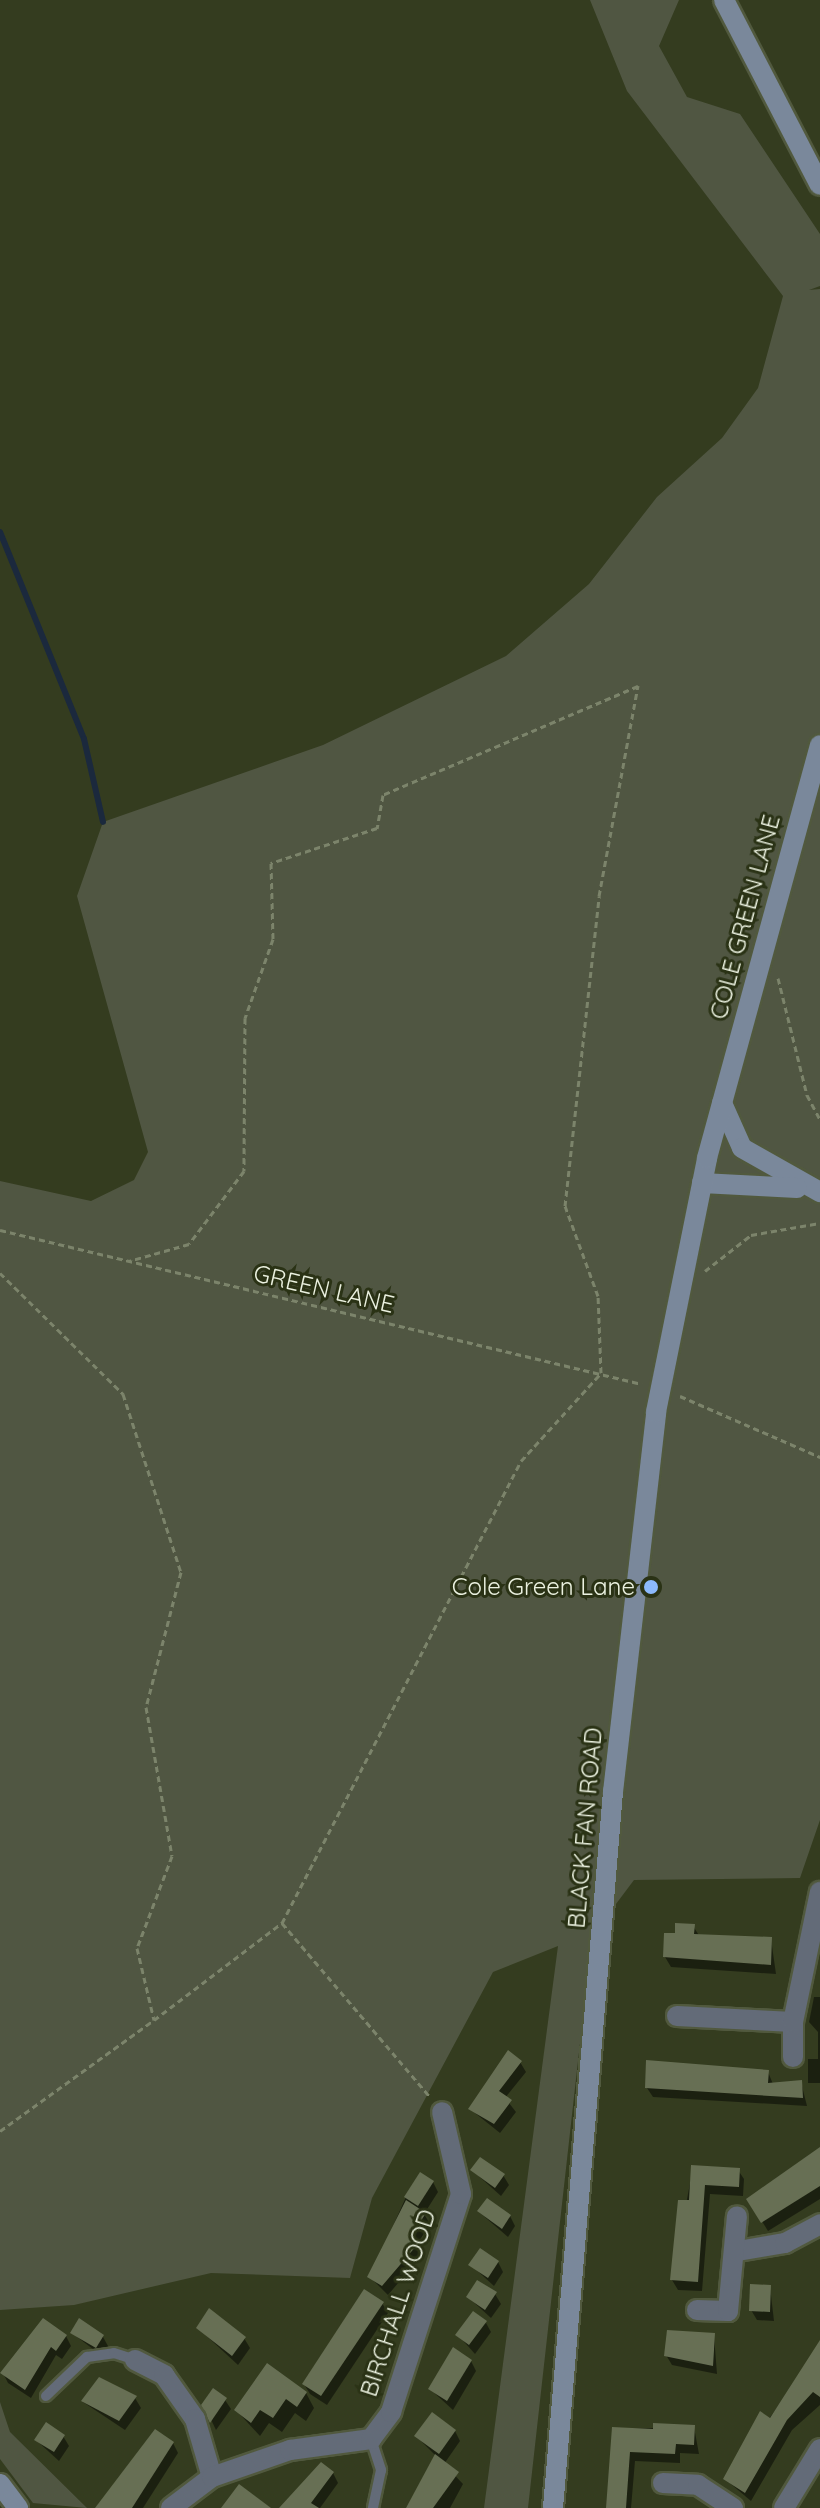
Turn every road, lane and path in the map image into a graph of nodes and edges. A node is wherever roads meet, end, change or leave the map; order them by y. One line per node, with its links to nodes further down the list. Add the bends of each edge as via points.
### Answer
1 (724, 0): 2 (main road)
2 (820, 185)
3 (820, 745): 5 (main road, COLE GREEN LANE)
4 (777, 974): 6 (path, via 807,1095)
5 (722, 1103): 7 (main road, COLE GREEN LANE); 9 (main road, via 742,1148)
6 (820, 1119)
7 (707, 1158): 8 (main road, BLACK FAN ROAD)
8 (702, 1183): 9 (main road); 41 (main road, BLACK FAN ROAD, via 656,1412 613,1792)
9 (820, 1192)
10 (820, 1223): 14 (path, via 751,1235 723,1250)
11 (0, 1230): 12 (path, GREEN LANE)
12 (129, 1261): 15 (path, GREEN LANE); 15 (path, via 189,1244 244,1171 245,1018 273,939 271,863 377,828 383,795 638,686 599,896 565,1206 598,1296)
13 (0, 1273): 22 (path, via 123,1394 181,1572 146,1707 172,1856 137,1948)
14 (696, 1281)
15 (601, 1373): 16 (path, GREEN LANE); 20 (path, via 521,1461)
16 (639, 1383)
17 (670, 1392): 18 (path)
18 (820, 1457)
19 (820, 1892): 23 (street)
20 (282, 1923): 22 (path); 25 (path)
21 (677, 2016): 23 (street)
22 (154, 2020): 26 (path)
23 (793, 2022): 24 (street)
24 (793, 2057)
25 (442, 2112): 33 (street, BIRCHALL WOOD, via 461,2194 391,2412)
26 (0, 2131)
27 (737, 2216): 29 (street)
28 (820, 2224): 29 (street, via 785,2243)
29 (738, 2251): 30 (street, via 728,2311)
30 (697, 2310)
31 (135, 2360): 32 (lane, via 87,2357); 35 (street, via 164,2375 195,2419)
32 (46, 2396)
33 (371, 2439): 35 (street, via 290,2450); 40 (lane, via 382,2488)
34 (820, 2449): 43 (street)
35 (212, 2477): 39 (street)
36 (663, 2483): 42 (street, via 698,2485)
37 (0, 2484): 38 (main road)
38 (18, 2508)
39 (171, 2508)
40 (373, 2508)
41 (553, 2508)
42 (733, 2508)
43 (784, 2508)

